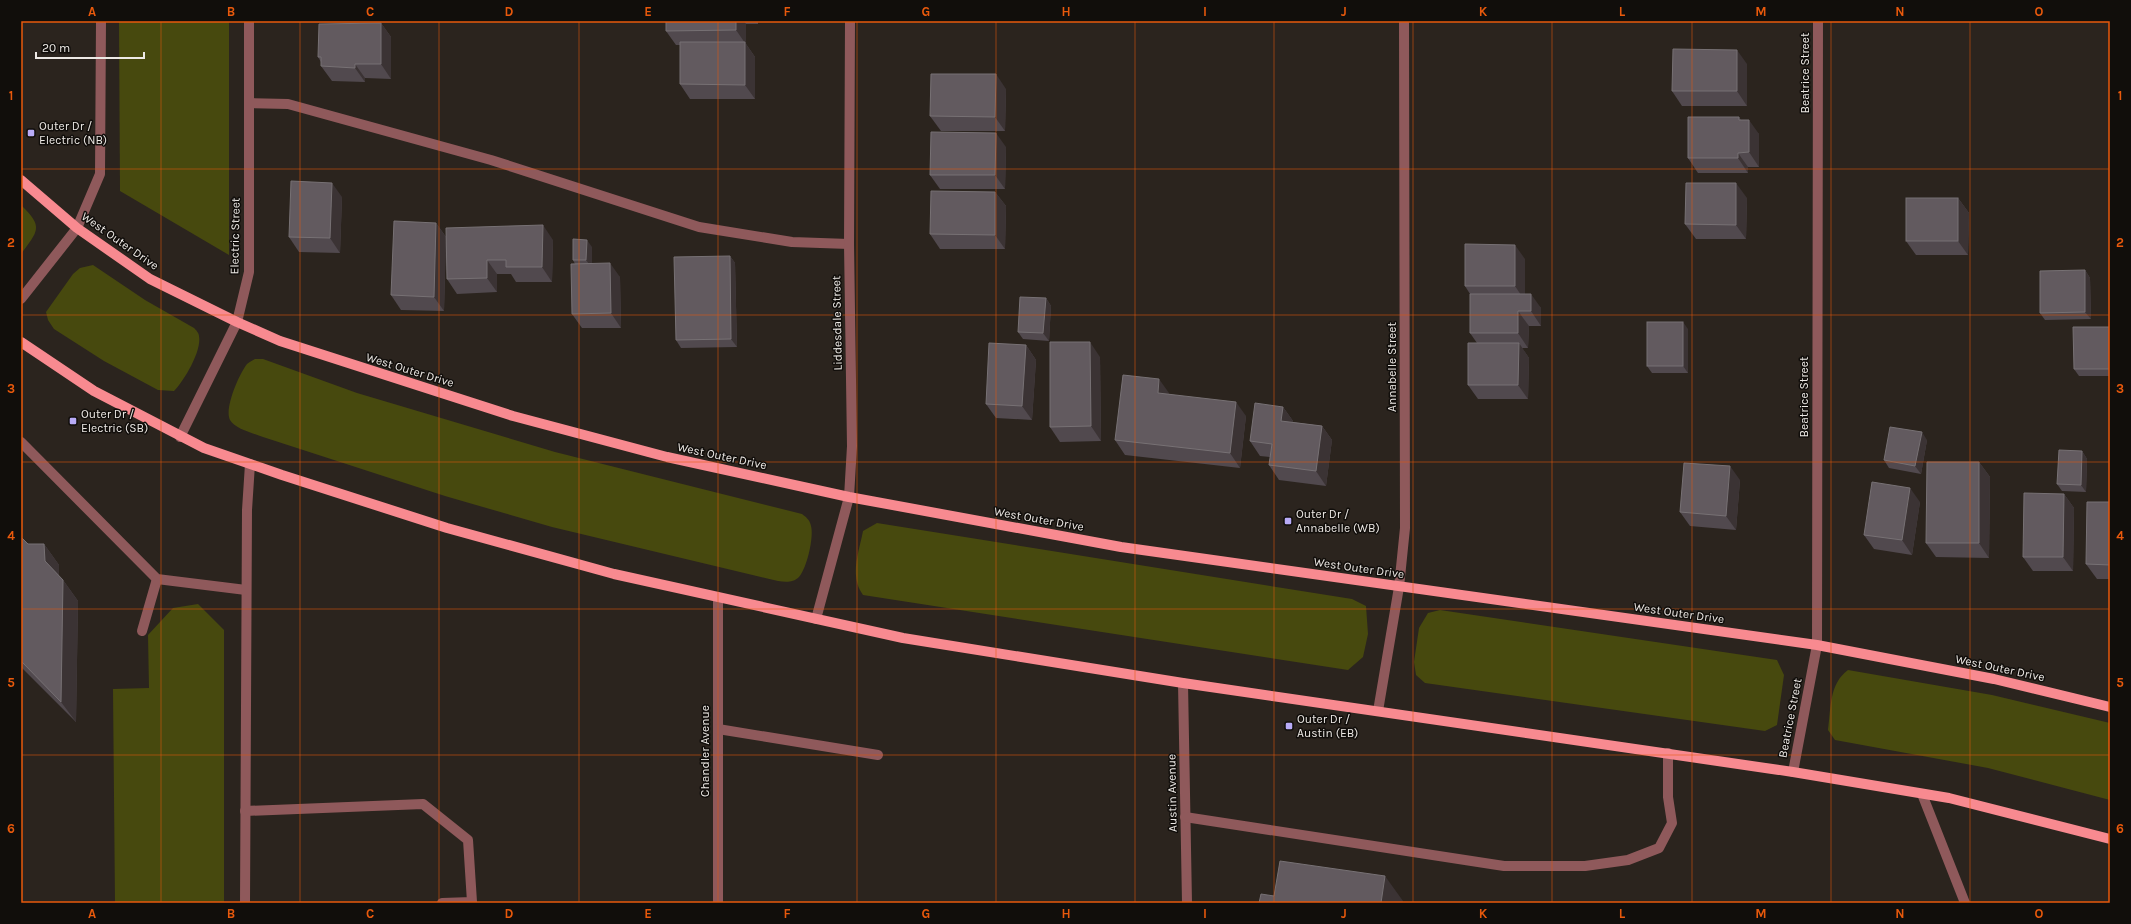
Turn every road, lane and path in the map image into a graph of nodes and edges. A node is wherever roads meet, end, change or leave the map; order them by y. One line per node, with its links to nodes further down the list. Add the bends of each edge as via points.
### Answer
1 (101, 21): 8 (street, via 100,174)
2 (249, 21): 6 (street, Electric Street)
3 (850, 21): 9 (street, Liddesdale Street)
4 (1404, 21): 18 (street, Annabelle Street, via 1405,528)
5 (1818, 21): 23 (street, Beatrice Street)
6 (249, 103): 9 (street, via 288,104 491,160 699,228 792,242); 11 (street, Electric Street, via 249,272)
7 (21, 180): 8 (main road, West Outer Drive)
8 (77, 228): 10 (street); 11 (main road, West Outer Drive, via 150,278)
9 (849, 244): 16 (street, Liddesdale Street, via 852,446)
10 (21, 298)
11 (237, 322): 13 (street, Electric Street); 16 (main road, West Outer Drive, via 324,357 513,416 667,457)
12 (21, 342): 13 (main road, via 94,391)
13 (180, 437): 15 (main road)
14 (21, 442): 17 (street)
15 (250, 464): 19 (street); 20 (main road, via 446,528 614,574)
16 (849, 497): 18 (main road, West Outer Drive, via 1121,547); 21 (street, Liddesdale Street)
17 (157, 579): 19 (street); 22 (street)
18 (1399, 587): 23 (main road, West Outer Drive); 26 (street, Annabelle Street)
19 (246, 590): 32 (street)
20 (718, 598): 21 (main road); 27 (street, Chandler Avenue)
21 (816, 619): 24 (main road, via 903,638)
22 (142, 631)
23 (1817, 645): 25 (main road, West Outer Drive, via 1994,679); 30 (street, Beatrice Street)
24 (1183, 683): 26 (main road); 33 (street, Austin Avenue)
25 (2110, 707)
26 (1378, 711): 28 (main road)
27 (718, 729): 29 (street); 37 (street, Chandler Avenue)
28 (1668, 753): 30 (main road); 33 (street, via 1668,797 1672,823 1659,848 1628,860 1585,866 1504,866)
29 (878, 755)
30 (1793, 772): 31 (main road)
31 (1922, 794): 34 (main road, via 1949,798); 39 (street)
32 (245, 811): 35 (street); 36 (street, via 423,804 468,840 472,902)
33 (1185, 817): 38 (street, Austin Avenue)
34 (2110, 839)
35 (245, 903)
36 (442, 903)
37 (718, 903)
38 (1187, 903)
39 (1965, 903)

